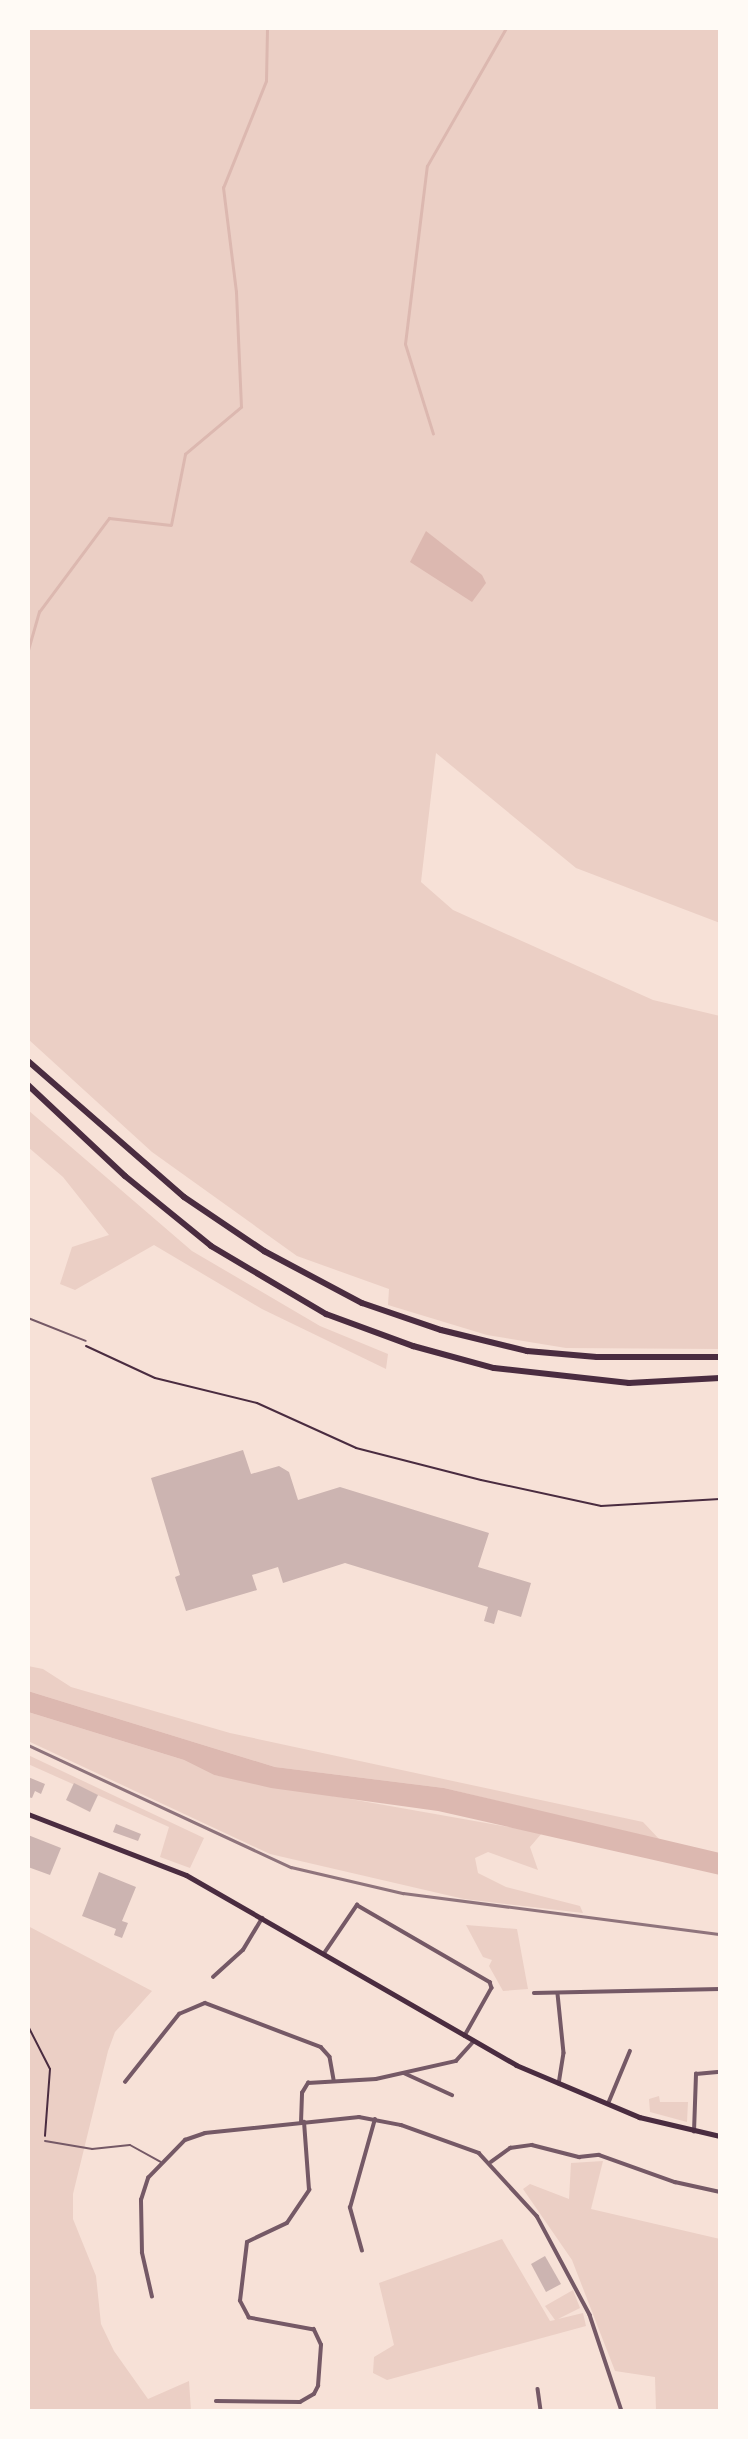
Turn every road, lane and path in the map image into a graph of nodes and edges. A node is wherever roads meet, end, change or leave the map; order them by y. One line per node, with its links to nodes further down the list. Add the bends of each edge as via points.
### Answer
1 (28, 1060): 5 (highway, via 184,1197 284,1263 362,1303 441,1330 527,1351)
2 (28, 1084): 6 (highway, via 125,1176 211,1246 338,1318 455,1359 520,1372 629,1383)
3 (28, 1318): 4 (lane)
4 (86, 1341): 7 (path, via 87,1349 155,1378 257,1403 356,1448 481,1480 601,1506)
5 (720, 1357)
6 (720, 1378)
7 (720, 1499)
8 (28, 1814): 9 (main road, via 186,1875)
9 (262, 1918): 10 (main road); 11 (street, via 243,1950)
10 (325, 1952): 16 (main road); 16 (street, via 357,1905 491,1982 492,1988)
11 (213, 1977)
12 (720, 1989): 14 (street)
13 (534, 1993): 14 (street)
14 (558, 1994): 23 (street, via 564,2053)
15 (28, 2026): 30 (path, via 50,2069)
16 (465, 2036): 17 (main road)
17 (474, 2041): 19 (street, via 461,2059); 23 (main road)
18 (630, 2051): 25 (street)
19 (402, 2072): 21 (street, via 376,2079); 24 (street)
20 (720, 2073): 28 (street, via 696,2074)
21 (334, 2080): 22 (street, via 330,2057 321,2047 205,2003 179,2014); 27 (street, via 305,2086)
22 (125, 2082)
23 (559, 2084): 25 (main road)
24 (452, 2095)
25 (608, 2104): 28 (main road)
26 (375, 2119): 27 (street); 32 (street, via 454,2143); 34 (street, via 359,2192 350,2208)
27 (303, 2122): 31 (street, via 205,2133 186,2140); 37 (street, via 309,2190 283,2226 247,2242 240,2301 249,2318 314,2330 321,2345 318,2386 300,2402)
28 (694, 2132): 29 (main road)
29 (720, 2136)
30 (45, 2141): 31 (lane, via 92,2149 130,2146)
31 (161, 2162): 35 (street, via 148,2178 139,2223)
32 (491, 2162): 33 (street, via 510,2148 532,2145 579,2157 599,2155); 39 (street, via 537,2216 566,2265 608,2360)
33 (720, 2192)
34 (362, 2251)
35 (152, 2297)
36 (538, 2389): 38 (street)
37 (216, 2401)
38 (541, 2411)
39 (622, 2411)

